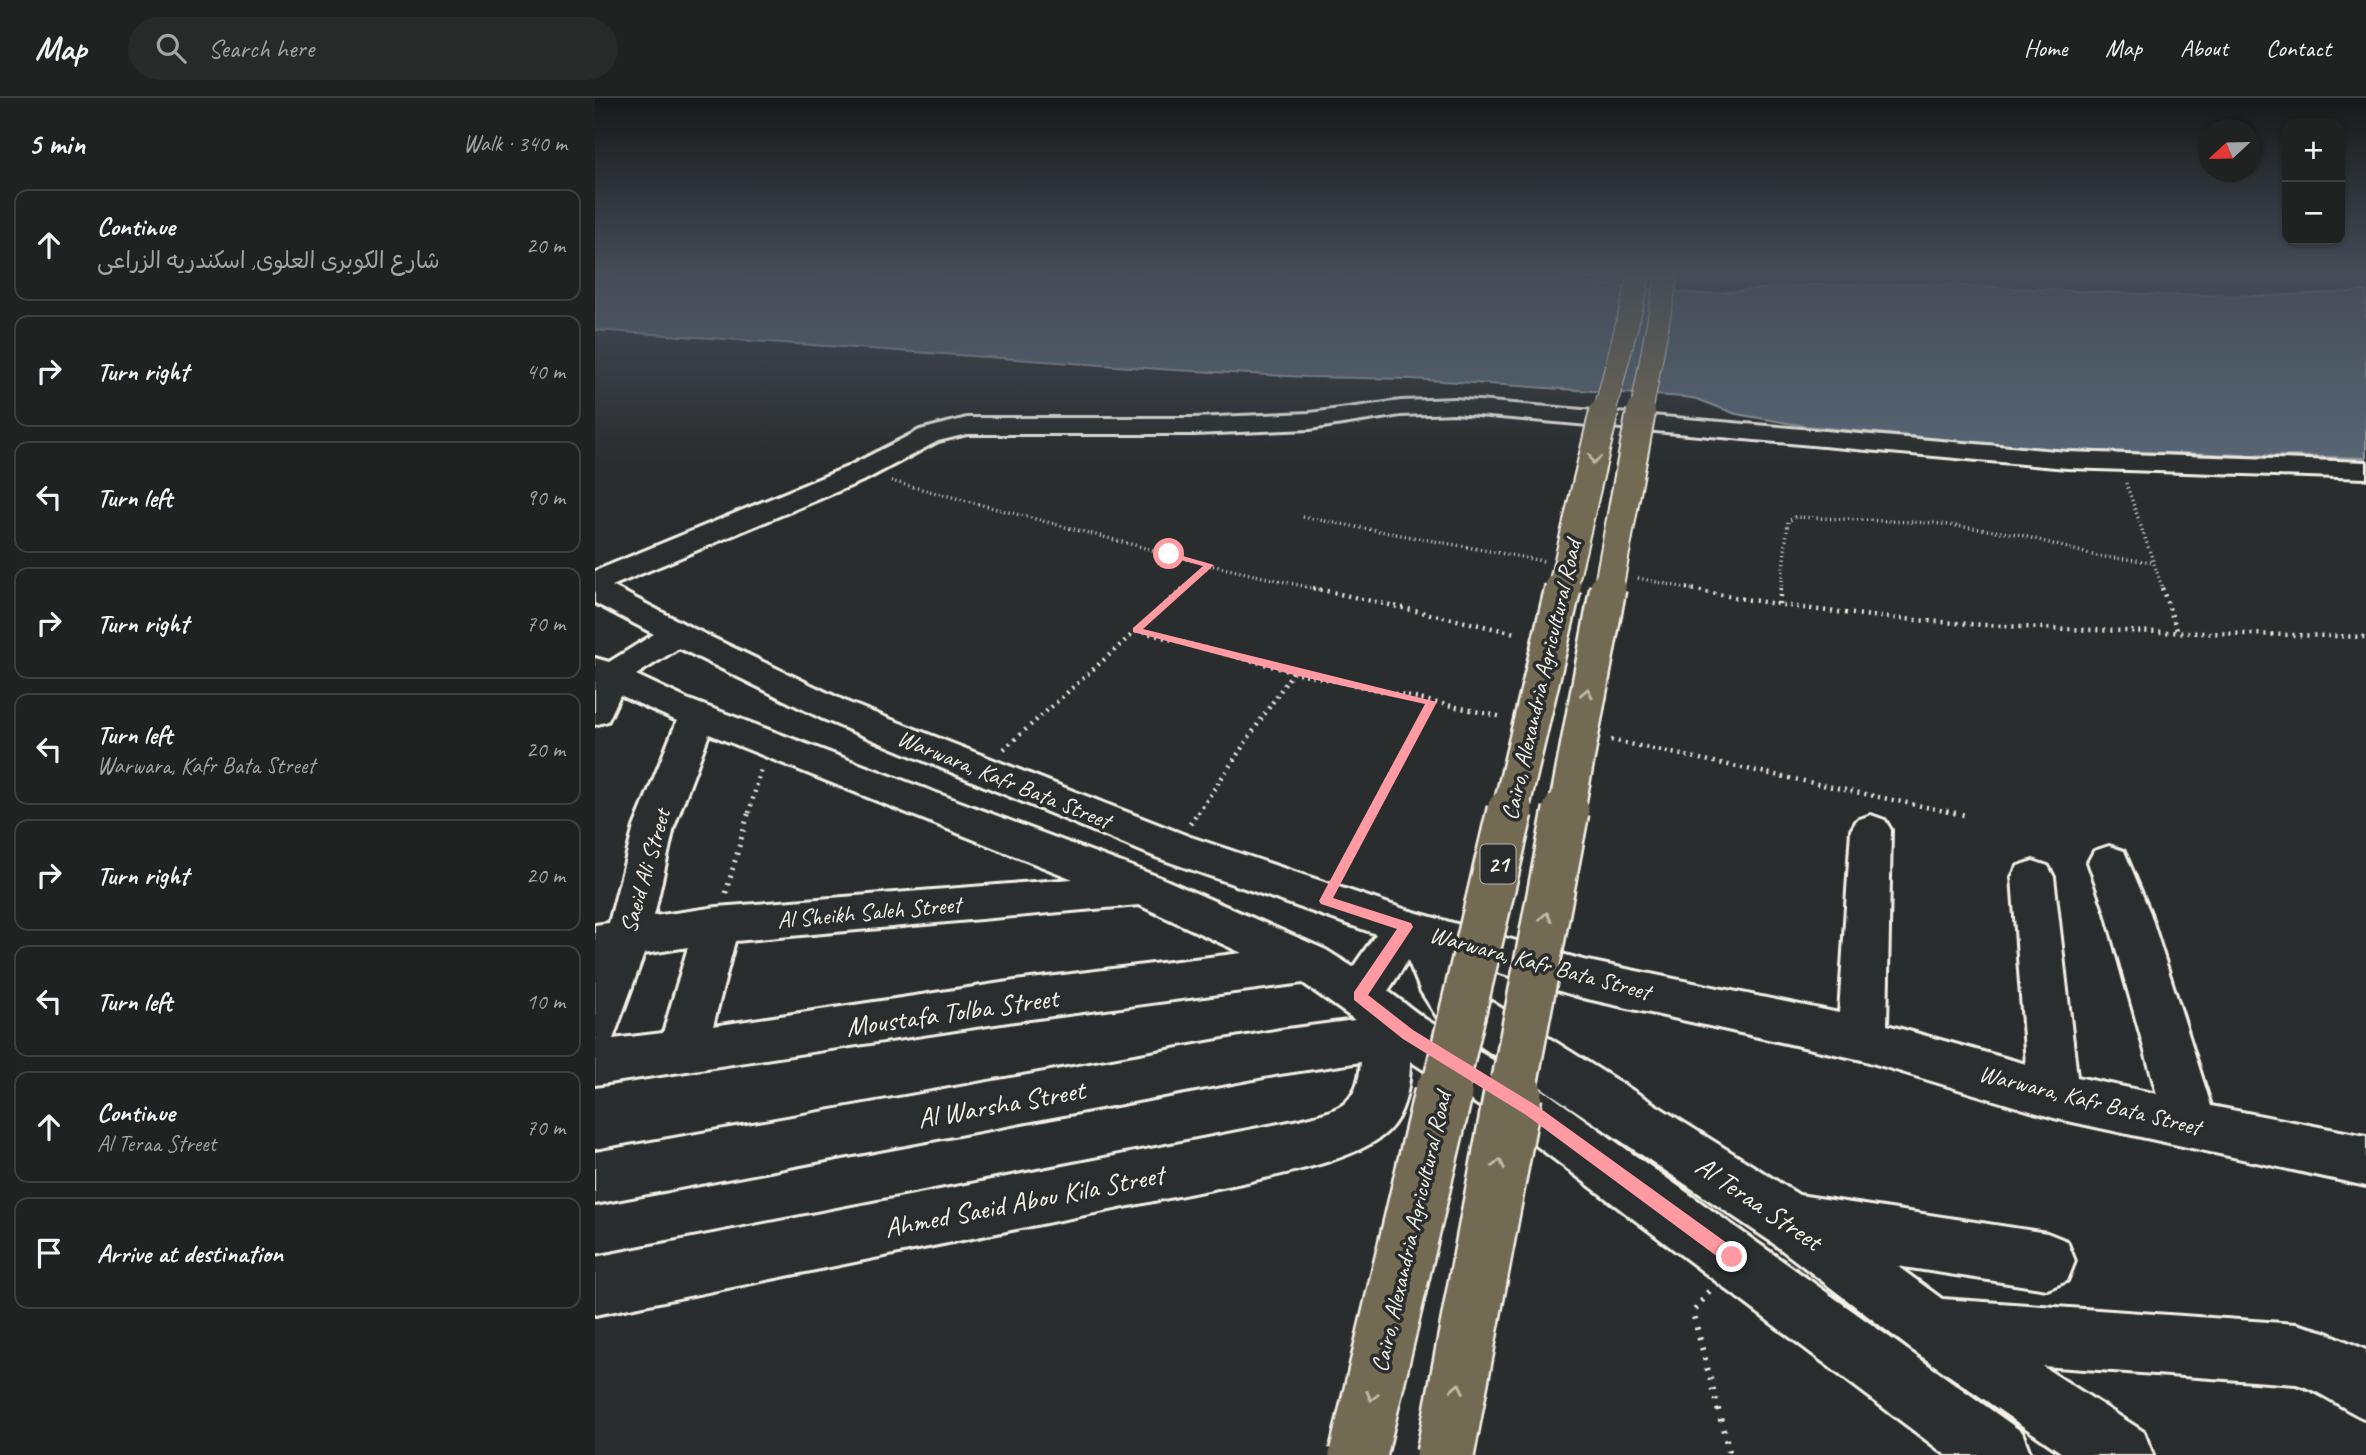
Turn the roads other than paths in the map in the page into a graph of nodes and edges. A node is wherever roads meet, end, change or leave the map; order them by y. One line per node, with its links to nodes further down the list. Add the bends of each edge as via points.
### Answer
1 (1622, 337): 31 (highway, Cairo, Alexandria Agricultural Road / 21, one-way to 31, bridge)
2 (1655, 337): 32 (highway, Cairo, Alexandria Agricultural Road / 21, one-way to 2, bridge)
3 (2366, 470): 4 (street, via 2055,459 1455,406 1264,424 967,426 929,435 857,472)
4 (595, 582)
5 (595, 590): 6 (street, Warwara, Kafr Bata Street)
6 (678, 634): 7 (street); 14 (street, Warwara, Kafr Bata Street, via 836,711 1173,847)
7 (600, 686): 8 (street)
8 (697, 716): 12 (street); 15 (street, Saeid Ali Street)
9 (1871, 830): 19 (street)
10 (2109, 862): 23 (street)
11 (2033, 877): 22 (street)
12 (1145, 890): 13 (street, Al Sheikh Saleh Street); 16 (street)
13 (717, 925): 15 (street, Al Sheikh Saleh Street); 20 (street)
14 (1416, 930): 17 (street); 19 (street, Warwara, Kafr Bata Street, via 1583,979); 26 (street, Al Teraa Street, via 1431,969 1454,1003)
15 (611, 941): 18 (street, Saeid Ali Street)
16 (1310, 963): 17 (street); 20 (street, Moustafa Tolba Street, via 1016,1001)
17 (1384, 1023): 25 (street, Al Warsha Street, via 1280,1052); 28 (street, Ahmed Saeid Abou Kila Street, via 1385,1078 1377,1105 1350,1128 1316,1140); 33 (street, via 1531,1111)
18 (595, 1026)
19 (1862, 1039): 22 (street, Warwara, Kafr Bata Street)
20 (682, 1052): 21 (street, Moustafa Tolba Street)
21 (595, 1063)
22 (2054, 1095): 23 (street, Warwara, Kafr Bata Street)
23 (2192, 1126): 24 (street, Warwara, Kafr Bata Street)
24 (2366, 1161)
25 (595, 1178)
26 (1790, 1221): 27 (street); 29 (street, Al Teraa Street)
27 (2047, 1261)
28 (595, 1286)
29 (1932, 1328): 30 (street, via 2296,1354 2337,1365); 34 (street, Al Teraa Street)
30 (2366, 1388)
31 (1358, 1455)
32 (1445, 1455)
33 (1999, 1455)
34 (2121, 1455)

